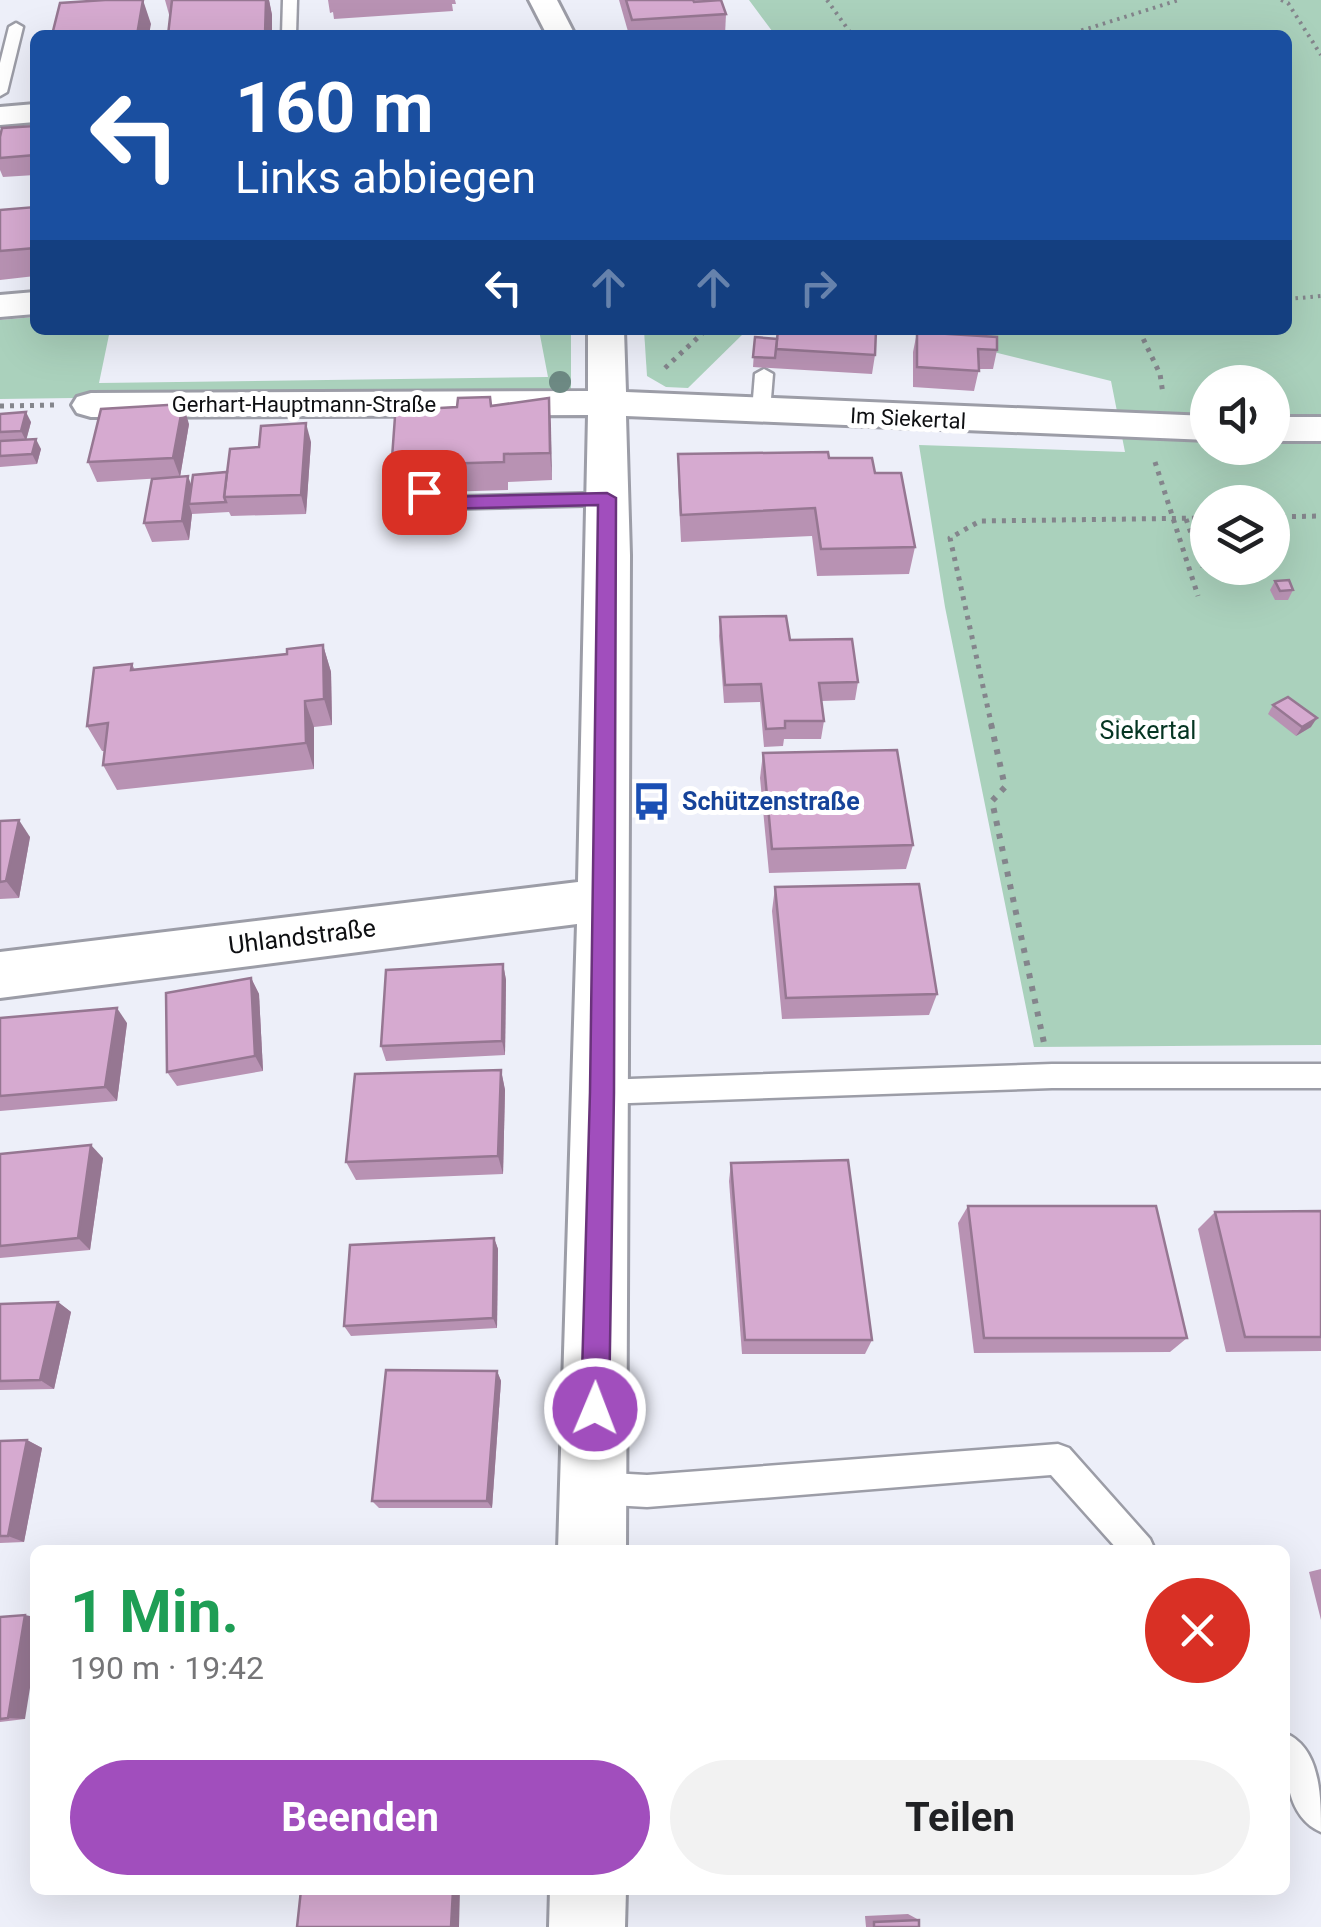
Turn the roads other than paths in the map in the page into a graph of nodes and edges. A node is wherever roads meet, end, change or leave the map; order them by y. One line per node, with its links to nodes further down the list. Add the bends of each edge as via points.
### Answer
1 (290, 0): 4 (lane)
2 (543, 0): 5 (street)
3 (16, 26): 6 (lane)
4 (289, 30)
5 (558, 30)
6 (0, 92)
7 (30, 113): 8 (street)
8 (0, 116)
9 (30, 303): 10 (street)
10 (0, 306)
11 (606, 335): 12 (street)
12 (608, 403): 13 (street, Gerhart-Hauptmann-Straße); 14 (street, Im Siekertal, via 763,392); 18 (street)
13 (91, 404)
14 (1190, 427)
15 (1290, 429): 16 (street)
16 (1321, 429)
17 (426, 485): 18 (lane, via 427,498 436,503)
18 (607, 498): 19 (street)
19 (603, 900): 20 (street, Uhlandstraße); 22 (street)
20 (0, 975)
21 (1321, 1076): 22 (lane, via 1052,1076)
22 (602, 1092): 23 (street)
23 (593, 1488): 24 (street); 25 (lane, via 647,1491 1058,1460)
24 (592, 1545)
25 (1134, 1545)
26 (1290, 1759): 27 (lane)
27 (1321, 1814)
28 (588, 1895): 29 (street)
29 (588, 1927)

